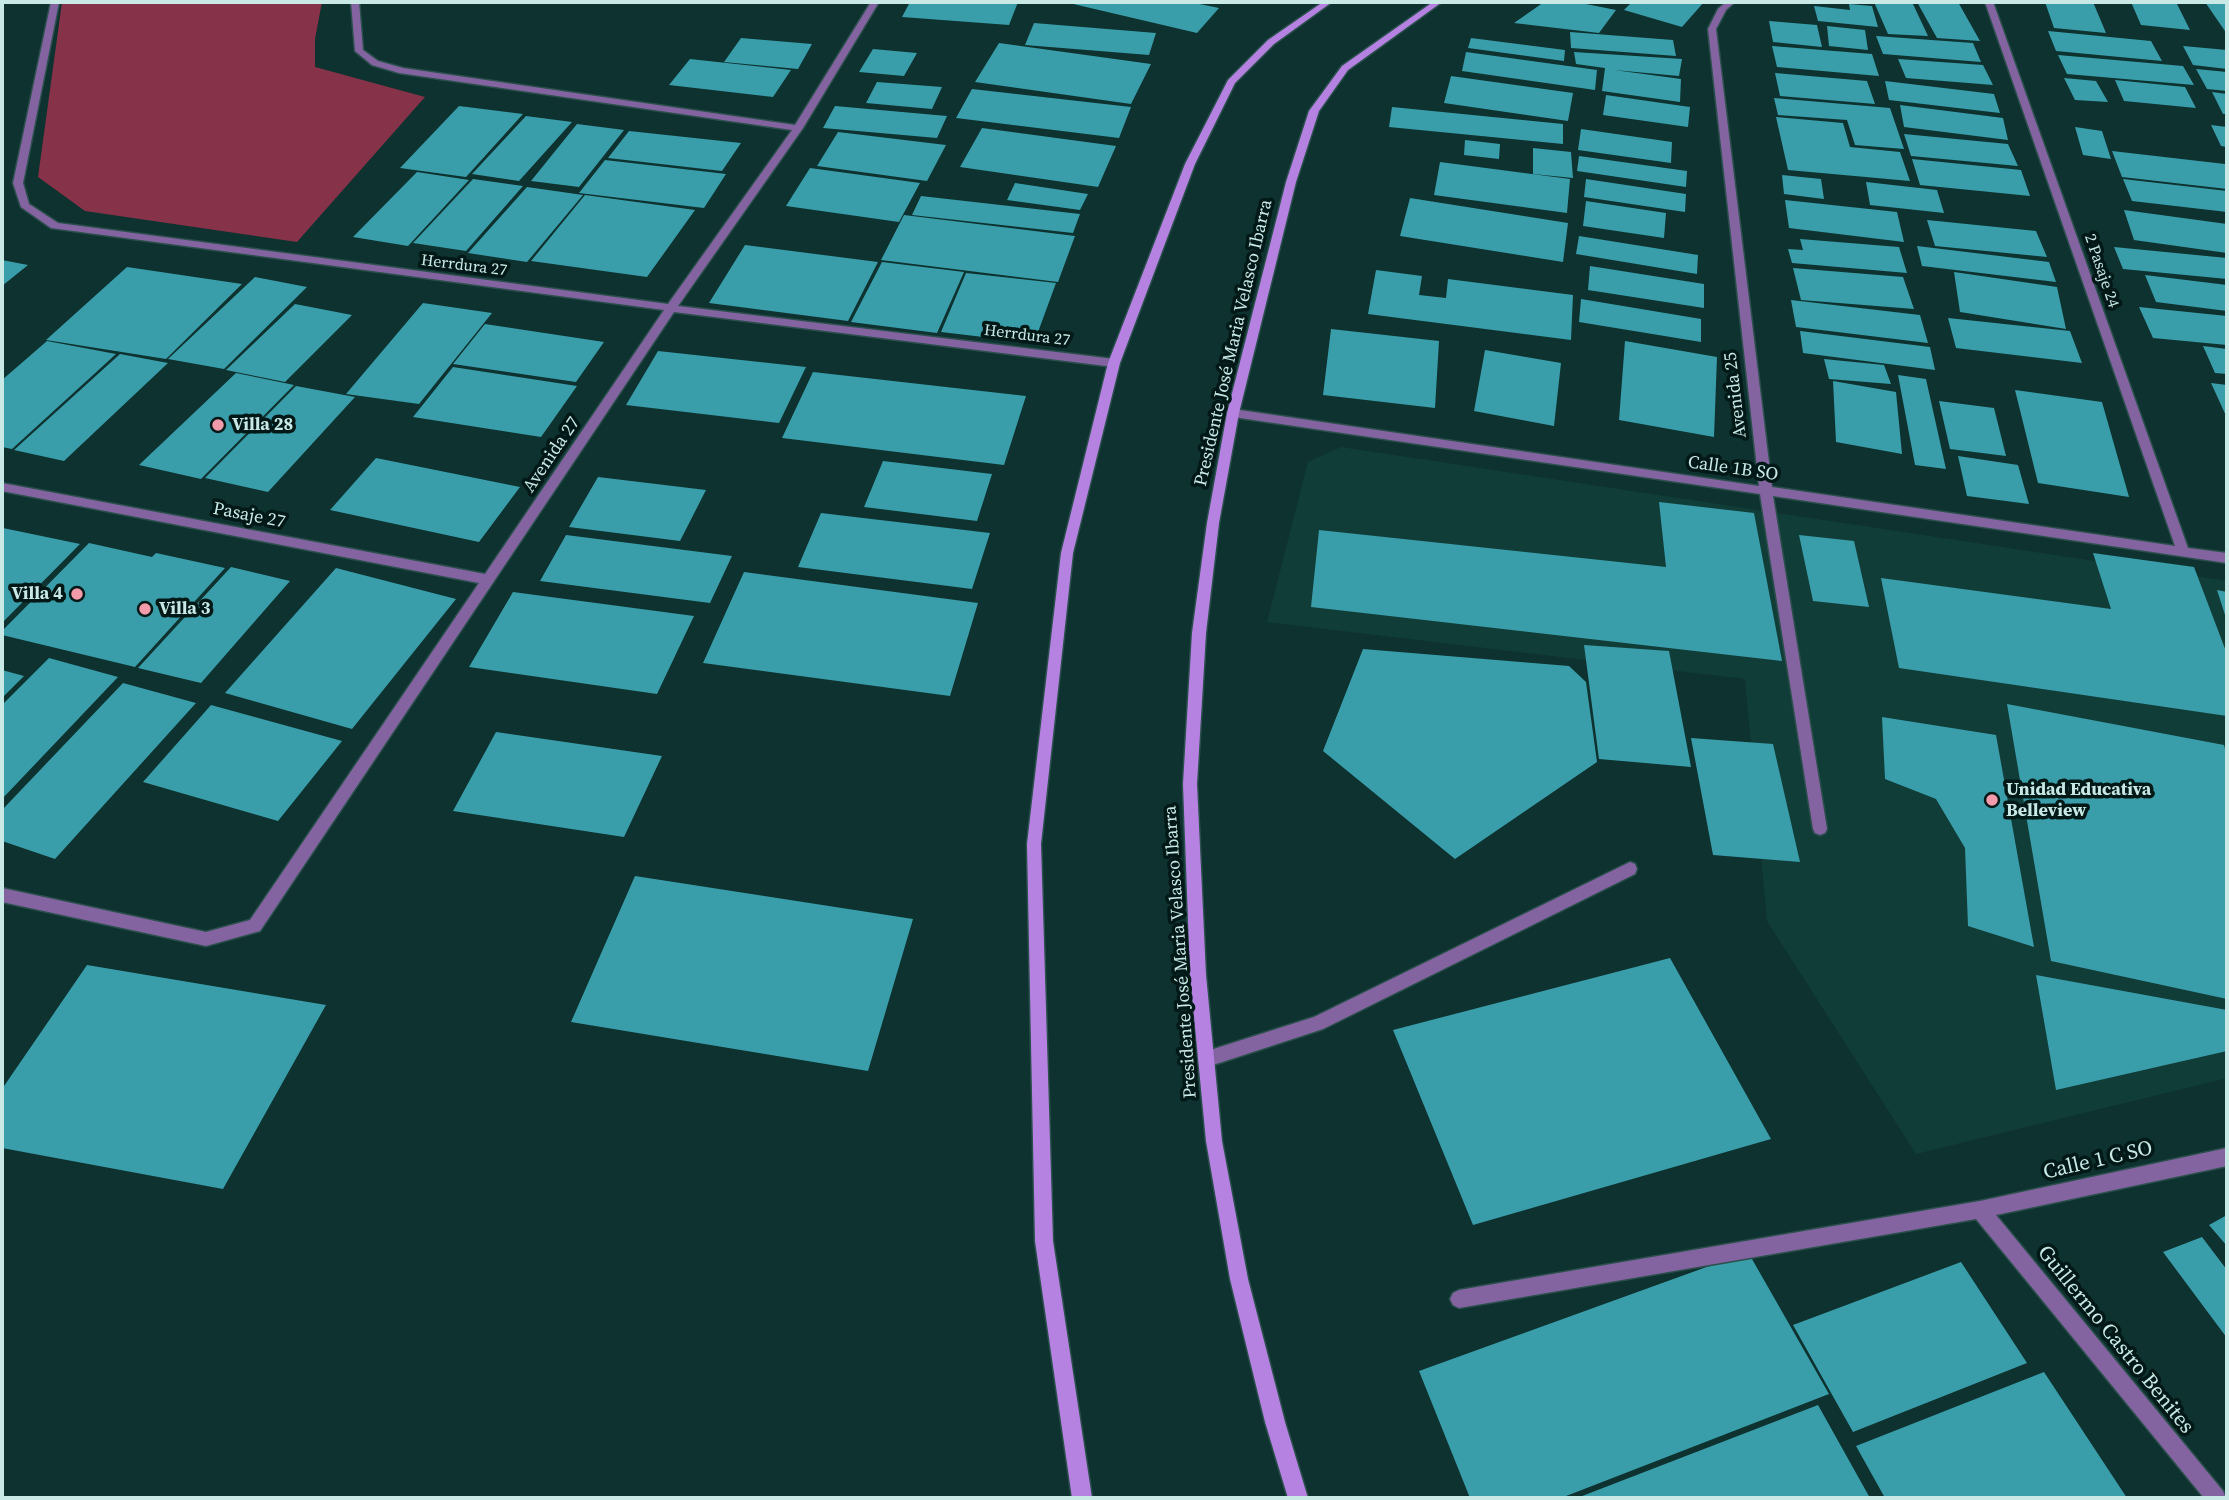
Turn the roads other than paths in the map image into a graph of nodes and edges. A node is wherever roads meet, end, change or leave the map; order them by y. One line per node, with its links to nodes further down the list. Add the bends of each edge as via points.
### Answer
1 (55, 2): 9 (street, Herrdura 27, via 18,183 24,205 55,226)
2 (355, 2): 8 (street, via 359,51 375,63 402,71)
3 (875, 2): 8 (street, Avenida 27)
4 (1328, 2): 10 (main road, via 1271,42 1231,82 1190,164)
5 (1438, 2): 11 (main road, Presidente José Maria Velasco Ibarra, via 1345,68 1314,111 1291,182)
6 (1731, 2): 13 (street, Avenida 25, via 1712,29)
7 (1989, 2): 14 (street, 2 Pasaje 24)
8 (798, 128): 9 (street, Avenida 27)
9 (671, 308): 10 (street, Herrdura 27); 16 (street, Avenida 27)
10 (1114, 363): 24 (main road, via 1068,553 1034,844 1044,1241)
11 (1233, 413): 13 (street, Calle 1B SO); 20 (main road, Presidente José Maria Velasco Ibarra, via 1199,633 1190,784)
12 (2, 487): 16 (street, Pasaje 27)
13 (1766, 491): 14 (street, Calle 1B SO); 17 (street, Avenida 25)
14 (2183, 552): 15 (street, Calle 1B SO)
15 (2227, 558)
16 (489, 580): 19 (street, Avenida 27, via 255,926 206,939)
17 (1820, 829)
18 (1630, 869): 20 (street, via 1317,1024)
19 (2, 894)
20 (1207, 1059): 25 (main road, Presidente José Maria Velasco Ibarra, via 1214,1141 1239,1279)
21 (2227, 1157): 22 (street, Calle 1 C SO)
22 (1980, 1210): 23 (street, Calle 1 C SO); 26 (street, Guillermo Castro Benites)
23 (1459, 1299)
24 (1082, 1498)
25 (1298, 1498)
26 (2216, 1498)

